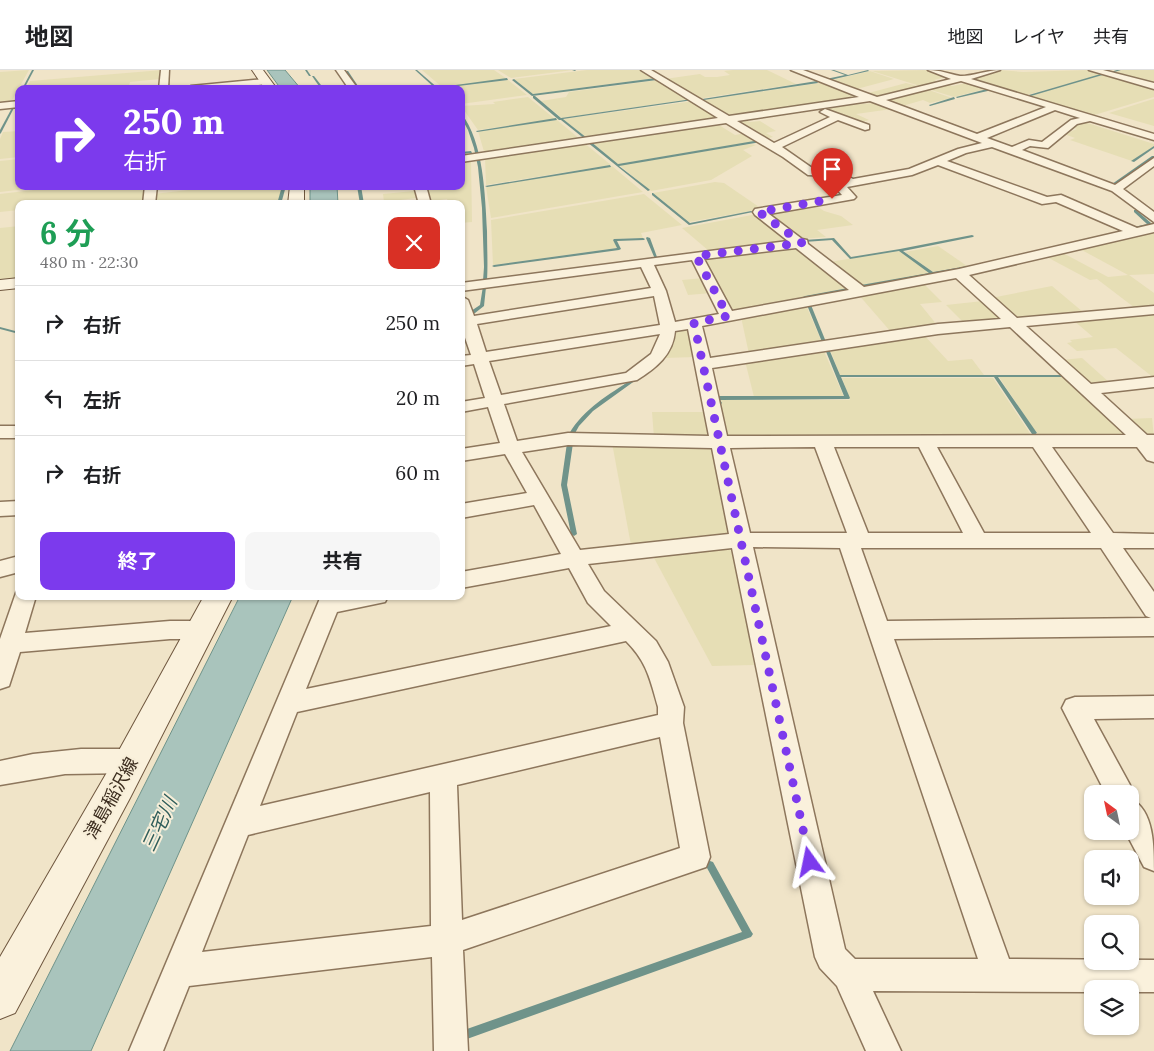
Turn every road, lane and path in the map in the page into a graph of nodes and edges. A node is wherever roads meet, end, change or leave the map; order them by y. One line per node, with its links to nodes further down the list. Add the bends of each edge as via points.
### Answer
1 (165, 70): 10 (street)
2 (257, 70): 11 (main road)
3 (340, 70): 12 (street)
4 (645, 70): 21 (street)
5 (795, 70): 14 (street)
6 (932, 70): 9 (street)
7 (996, 70): 9 (street)
8 (1093, 70): 13 (street)
9 (961, 79): 14 (street); 18 (street)
10 (163, 85)
11 (267, 85)
12 (351, 85)
13 (1154, 86)
14 (873, 99): 17 (street); 23 (street)
15 (15, 104): 16 (street)
16 (0, 106)
17 (810, 107): 19 (street); 21 (street)
18 (1055, 107): 20 (street); 23 (street)
19 (837, 117): 22 (street); 26 (street)
20 (1090, 118): 24 (street); 27 (street, via 1074,122 1044,146 1029,143)
21 (727, 119): 26 (street); 29 (street)
22 (865, 126)
23 (978, 137): 25 (street)
24 (1154, 137)
25 (994, 143): 27 (street); 30 (street)
26 (774, 148): 31 (street, via 812,173 836,172)
27 (1014, 150): 32 (street)
28 (1152, 157): 32 (street)
29 (465, 159)
30 (937, 161): 31 (street, via 912,172); 35 (street, via 1046,201 1057,198)
31 (853, 184): 36 (street, via 839,185 850,197 759,212)
32 (1116, 189): 33 (street)
33 (1151, 213)
34 (1154, 228): 35 (street)
35 (1135, 232): 39 (street)
36 (802, 243): 37 (street); 43 (street)
37 (696, 256): 38 (street); 46 (street)
38 (646, 262): 42 (street); 44 (street)
39 (959, 273): 43 (street); 49 (street)
40 (15, 283): 41 (main road)
41 (0, 285)
42 (465, 286)
43 (860, 291): 46 (street)
44 (659, 292): 47 (street); 51 (street)
45 (1154, 310): 49 (street)
46 (728, 316): 48 (street)
47 (465, 322)
48 (694, 323): 51 (street); 54 (street)
49 (1013, 323): 54 (street, via 938,329); 56 (street)
50 (465, 324): 52 (street)
51 (669, 328): 52 (street); 57 (street, via 664,348 652,362 631,377)
52 (480, 358): 53 (street); 57 (street)
53 (465, 360)
54 (704, 364): 62 (street)
55 (1154, 382): 56 (street)
56 (1086, 389): 61 (street)
57 (495, 402): 58 (street); 66 (street)
58 (465, 406)
59 (0, 432): 60 (street)
60 (15, 432)
61 (1148, 441): 65 (street); 68 (street)
62 (719, 442): 63 (street); 66 (street, via 568,439); 73 (street)
63 (822, 442): 64 (street); 74 (street)
64 (925, 442): 65 (street); 75 (street)
65 (1040, 442): 77 (street)
66 (510, 447): 67 (street); 69 (street)
67 (465, 454)
68 (1154, 456)
69 (538, 498): 72 (street); 78 (street)
70 (15, 508): 71 (street)
71 (0, 509)
72 (465, 510)
73 (741, 540): 74 (street); 78 (street); 104 (street, via 830,957)
74 (854, 540): 75 (street); 88 (street)
75 (977, 540): 77 (street)
76 (1154, 540): 77 (street)
77 (1107, 541): 85 (street)
78 (575, 559): 81 (street); 89 (street, via 596,597)
79 (15, 565): 80 (street)
80 (0, 569)
81 (465, 579)
82 (23, 600): 90 (street)
83 (217, 600): 87 (main road, 津島稲沢線)
84 (331, 601): 92 (street)
85 (1154, 610)
86 (1154, 626): 88 (street)
87 (201, 630): 90 (street); 95 (main road, 津島稲沢線)
88 (880, 630): 105 (street)
89 (630, 631): 92 (street); 94 (street, via 648,648 656,662 671,706)
90 (7, 640): 91 (street)
91 (0, 679)
92 (290, 702): 99 (street)
93 (1154, 707): 98 (street, via 1075,708)
94 (670, 724): 97 (street); 102 (street, via 696,857)
95 (131, 761): 96 (street, via 76,760 20,767); 107 (main road, 津島稲沢線)
96 (0, 773)
97 (443, 777): 99 (street); 102 (street)
98 (1115, 785)
99 (239, 824): 103 (street)
100 (1139, 829): 101 (street)
101 (1154, 857)
102 (447, 940): 103 (street); 109 (street)
103 (179, 971): 108 (street)
104 (848, 975): 105 (street); 110 (street)
105 (999, 975): 106 (street)
106 (1154, 976)
107 (0, 998)
108 (146, 1051)
109 (451, 1051)
110 (884, 1051)

